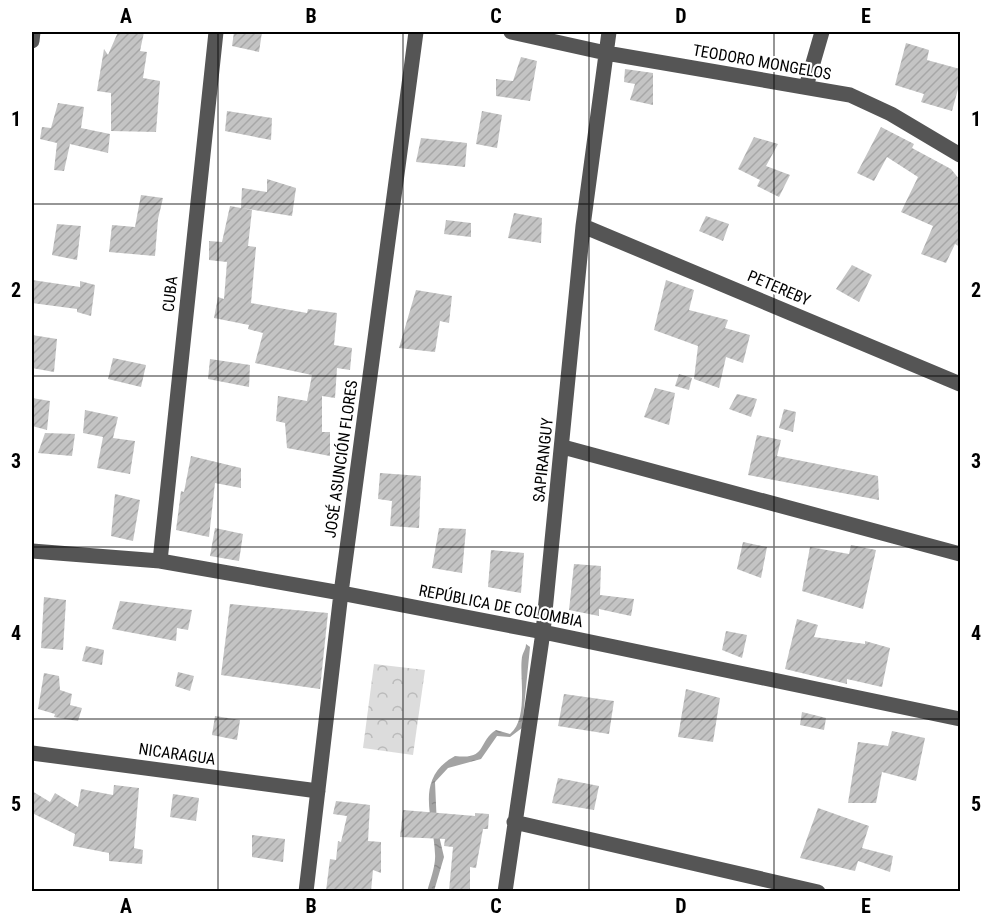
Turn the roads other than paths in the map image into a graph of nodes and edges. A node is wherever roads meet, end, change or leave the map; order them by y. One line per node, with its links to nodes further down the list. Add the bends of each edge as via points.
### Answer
1 (33, 32): 7 (street)
2 (216, 32): 16 (street, CUBA)
3 (416, 32): 17 (street, JOSÉ ASUNCIÓN FLORES)
4 (511, 32): 8 (street, TEODORO MONGELOS)
5 (609, 32): 8 (street, SAPIRANGUY)
6 (822, 32): 9 (street)
7 (32, 41)
8 (606, 53): 9 (street, TEODORO MONGELOS); 11 (street, SAPIRANGUY)
9 (806, 87): 10 (street, TEODORO MONGELOS, via 850,95)
10 (960, 155)
11 (583, 226): 12 (street, PETEREBY); 13 (street, SAPIRANGUY)
12 (960, 384)
13 (563, 447): 15 (street); 18 (street, SAPIRANGUY)
14 (32, 551): 16 (street, REPÚBLICA DE COLOMBIA)
15 (960, 554)
16 (160, 561): 17 (street, REPÚBLICA DE COLOMBIA)
17 (341, 593): 18 (street, REPÚBLICA DE COLOMBIA); 21 (street, JOSÉ ASUNCIÓN FLORES)
18 (543, 632): 19 (street, REPÚBLICA DE COLOMBIA); 22 (street, SAPIRANGUY)
19 (960, 719)
20 (32, 753): 21 (street, NICARAGUA)
21 (318, 791): 23 (street, JOSÉ ASUNCIÓN FLORES)
22 (514, 822): 24 (street, SAPIRANGUY); 25 (street)
23 (306, 891)
24 (505, 891)
25 (818, 891)

